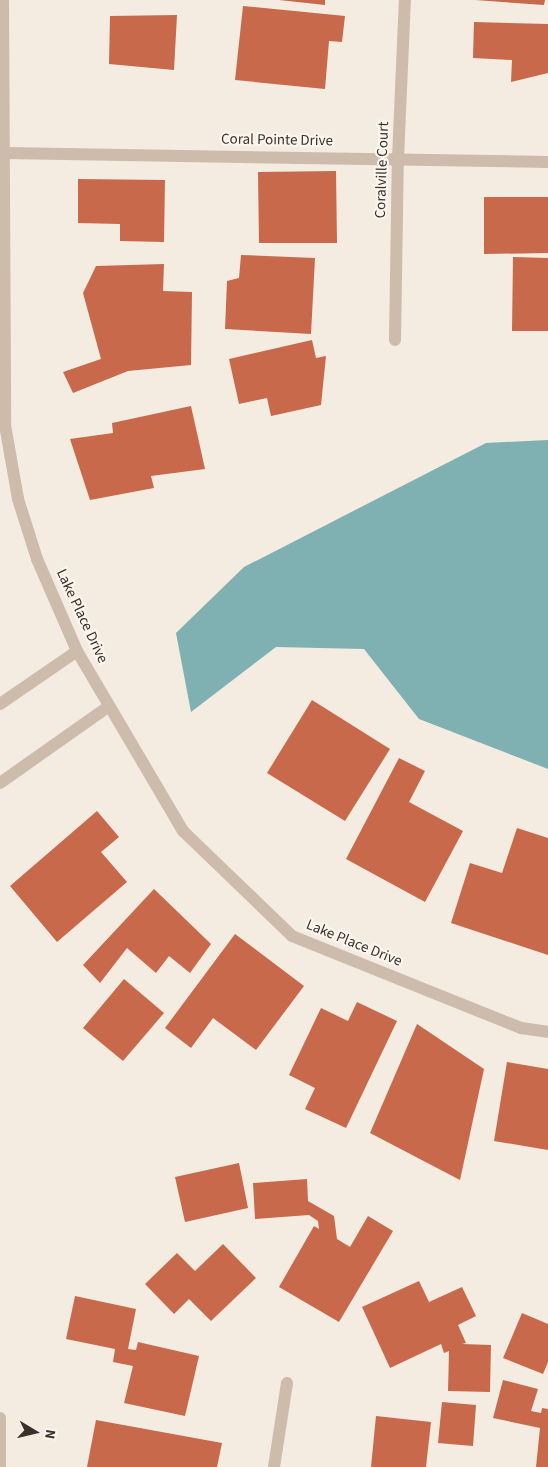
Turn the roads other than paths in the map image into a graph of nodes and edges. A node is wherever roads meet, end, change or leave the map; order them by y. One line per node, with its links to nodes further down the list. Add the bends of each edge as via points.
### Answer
1 (3, 0): 3 (street, Lake Place Drive)
2 (406, 0): 4 (street, Coralville Court)
3 (6, 153): 4 (street, Coral Pointe Drive); 7 (street, Lake Place Drive, via 5,425 18,500 38,559)
4 (398, 158): 5 (street, Coral Pointe Drive); 6 (street, Coralville Court)
5 (548, 162)
6 (395, 340)
7 (77, 651): 8 (street); 9 (street, Lake Place Drive)
8 (0, 704)
9 (109, 706): 10 (street); 11 (street, Lake Place Drive, via 183,831 292,936 521,1028)
10 (0, 782)
11 (548, 1032)
12 (287, 1383): 15 (street)
13 (0, 1418): 14 (street)
14 (0, 1467)
15 (274, 1467)

